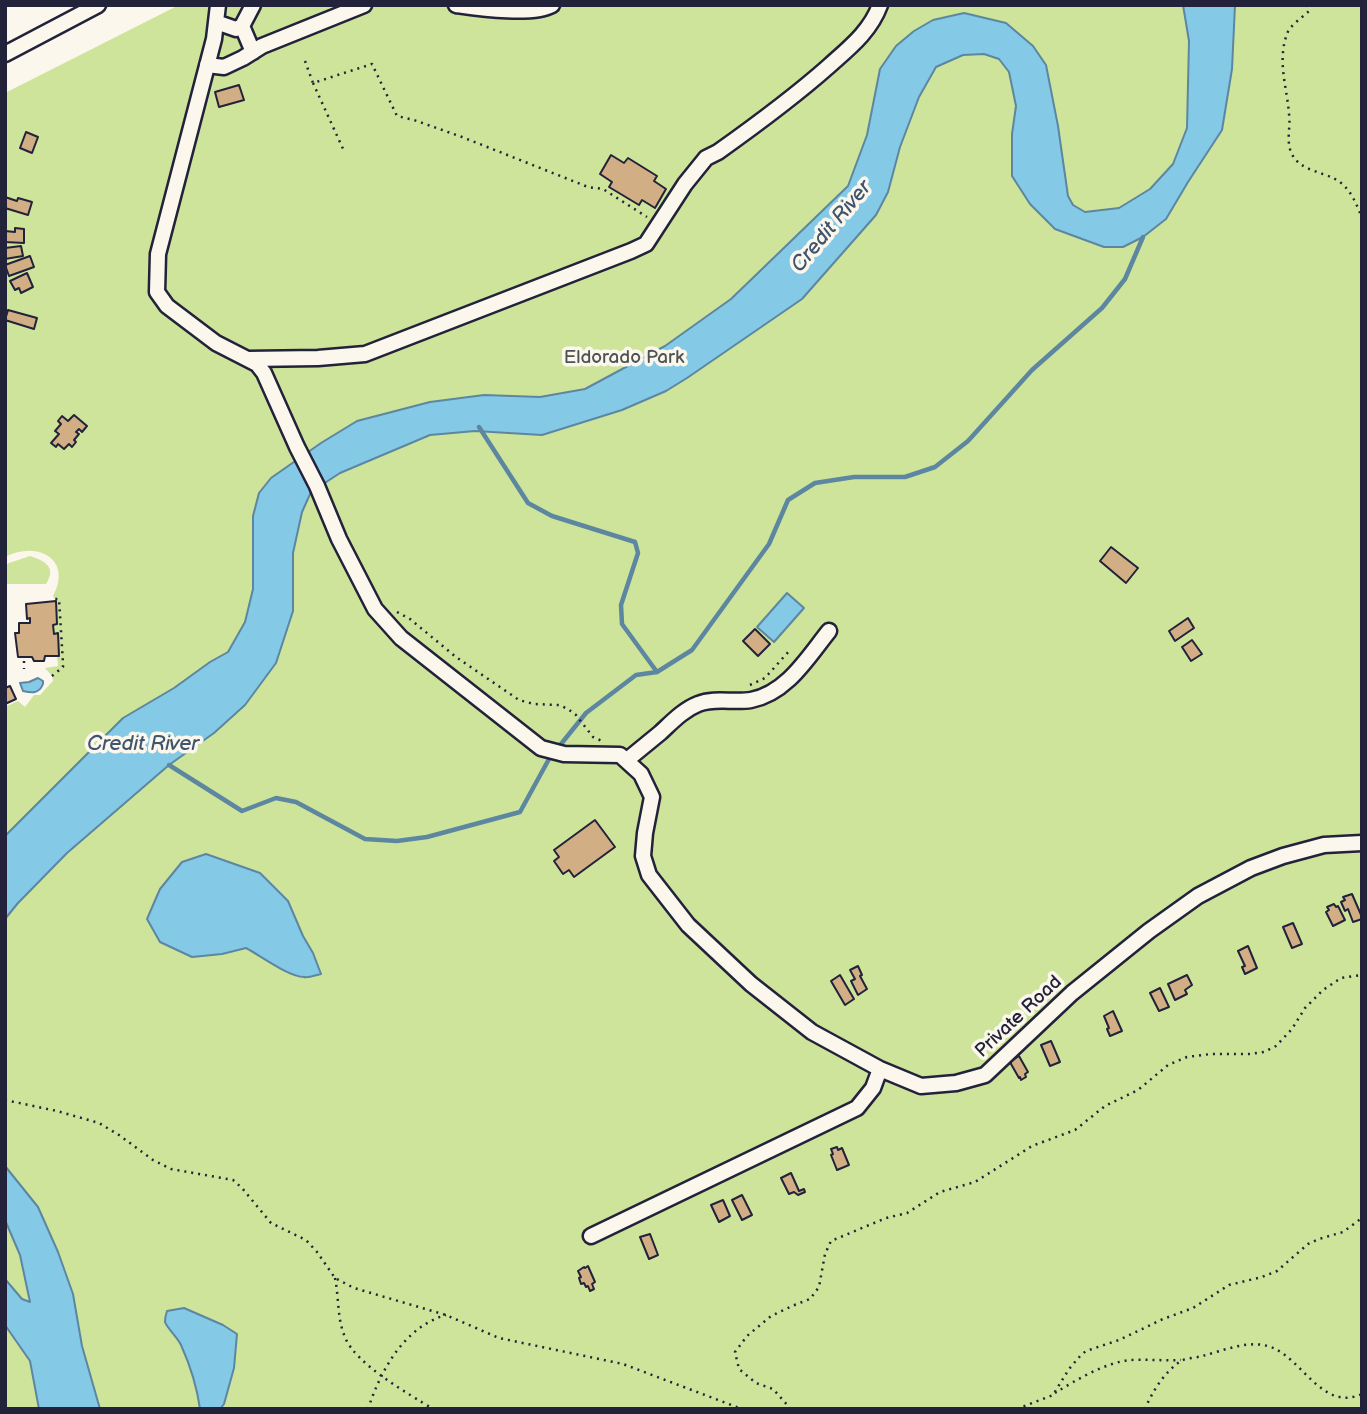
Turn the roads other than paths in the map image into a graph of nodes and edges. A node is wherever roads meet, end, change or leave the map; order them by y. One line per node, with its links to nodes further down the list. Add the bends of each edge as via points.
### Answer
1 (98, 5): 11 (street)
2 (218, 5): 8 (street)
3 (253, 5): 9 (street)
4 (364, 5): 10 (street)
5 (456, 5): 6 (street, via 544,10)
6 (552, 5)
7 (880, 5): 13 (street, via 859,40 800,92 706,158 646,244 365,354)
8 (216, 22): 9 (street, via 236,29); 12 (street)
9 (242, 26): 10 (street)
10 (253, 52): 12 (street, via 224,66)
11 (5, 54)
12 (207, 65): 13 (street, via 158,254 157,292 167,306 216,343)
13 (248, 359): 15 (street, via 264,373 376,610 401,638 541,748 564,754 620,755)
14 (829, 631): 15 (street, via 778,690 749,701 700,703)
15 (626, 760): 17 (street, Private Road, via 641,774 652,797 643,856 649,875 688,925 751,984 812,1032)
16 (1362, 843): 17 (street, Private Road, via 1324,845 1283,856 1199,896 1072,993 985,1075 921,1086)
17 (880, 1069): 18 (street, via 873,1088 857,1108)
18 (591, 1236)

